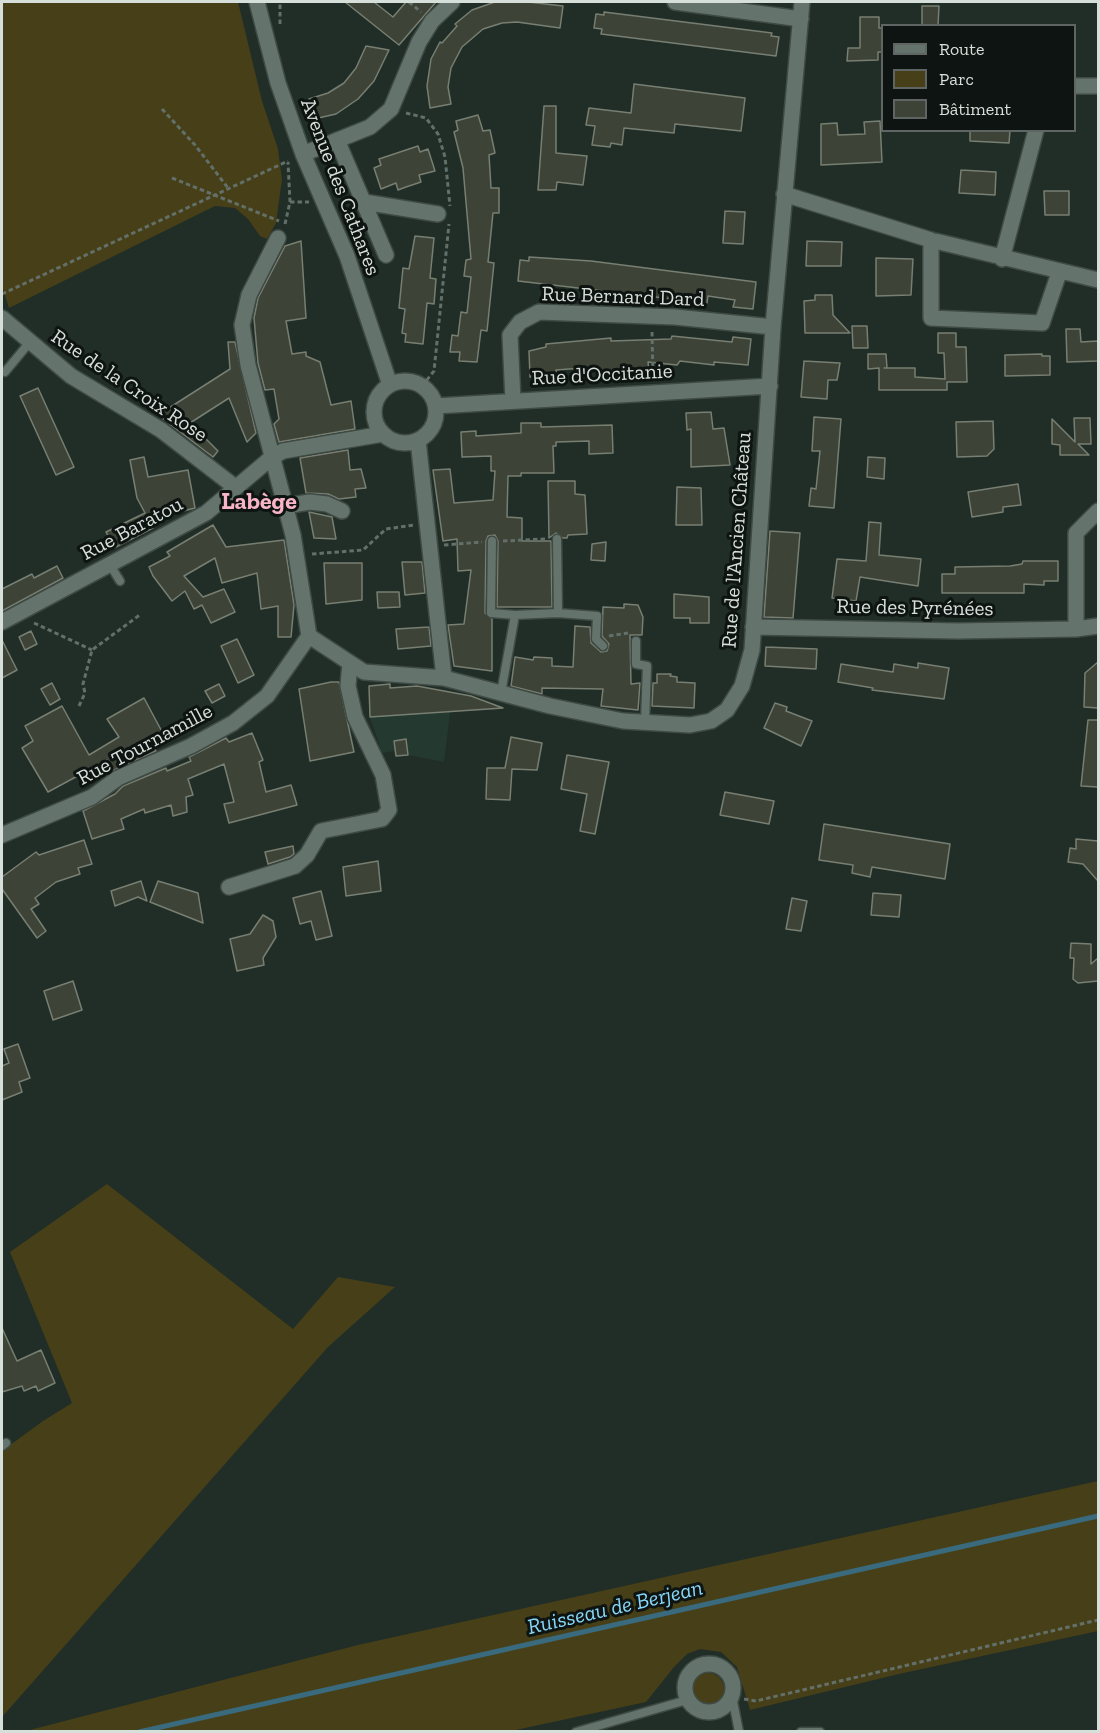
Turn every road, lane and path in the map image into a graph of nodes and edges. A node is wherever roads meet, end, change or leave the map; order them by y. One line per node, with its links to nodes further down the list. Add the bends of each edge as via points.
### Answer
1 (257, 2): 12 (street, Avenue des Cathares, via 278,83)
2 (452, 2): 9 (street, via 432,21 419,42)
3 (675, 2): 5 (street)
4 (802, 2): 5 (street, Rue de l'Ancien Château)
5 (801, 19): 15 (street, Rue de l'Ancien Château)
6 (1076, 86): 7 (street)
7 (1098, 86)
8 (162, 109): 14 (path)
9 (391, 109): 11 (street, via 369,127); 18 (path, via 426,118 438,134 445,157)
10 (1035, 132): 23 (street)
11 (337, 140): 12 (street); 17 (street)
12 (303, 154): 32 (street, Avenue des Cathares, via 347,256)
13 (172, 178): 16 (path)
14 (228, 188): 16 (path); 19 (path, via 288,161 290,202)
15 (784, 194): 21 (street); 29 (street, Rue de l'Ancien Château)
16 (213, 195): 19 (path); 26 (path)
17 (364, 202): 18 (street); 22 (street)
18 (446, 213): 33 (path, via 434,371)
19 (285, 224): 20 (path)
20 (278, 238): 40 (street, via 249,295 242,325)
21 (931, 240): 23 (street); 24 (street, via 931,318 1042,322)
22 (386, 255)
23 (1002, 259): 24 (street)
24 (1059, 273): 25 (street)
25 (1098, 280)
26 (2, 294)
27 (652, 316): 29 (street, Rue Bernard Dard); 35 (path); 36 (street, Rue Bernard Dard, via 539,312 520,322 510,335)
28 (2, 318): 30 (street, Rue de la Croix Rose)
29 (773, 327): 34 (street, Rue de l'Ancien Château)
30 (29, 343): 31 (lane); 41 (street, Rue de la Croix Rose, via 71,376 161,430)
31 (5, 372)
32 (390, 385): 33 (street, via 406,381); 38 (street, via 375,408)
33 (422, 386): 37 (street)
34 (770, 386): 35 (street, Rue d'Occitanie); 58 (street, Rue de l'Ancien Château)
35 (653, 393): 36 (street, Rue d'Occitanie)
36 (513, 401): 37 (street, Rue d'Occitanie)
37 (436, 406): 39 (street, via 433,426)
38 (383, 434): 39 (street, via 400,442); 40 (street, Rue Baratou, via 283,451)
39 (418, 440): 45 (street)
40 (271, 458): 41 (street, Rue Baratou); 42 (street)
41 (235, 487): 50 (street, Rue Baratou, via 206,513)
42 (285, 506): 43 (street, via 310,502); 49 (street)
43 (342, 511)
44 (1098, 511): 59 (street, via 1076,533)
45 (427, 523): 48 (street); 49 (path, via 386,529 363,550)
46 (557, 539): 47 (path); 52 (lane)
47 (492, 542): 48 (path); 55 (lane, via 490,613)
48 (430, 546): 65 (street)
49 (296, 556): 60 (street)
50 (110, 565): 51 (lane); 54 (street, Rue Baratou)
51 (120, 580)
52 (558, 612): 55 (lane); 62 (lane, via 597,616 596,639)
53 (141, 614): 63 (path)
54 (17, 615): 56 (street, Rue Baratou); 63 (path)
55 (515, 615): 66 (lane)
56 (2, 622)
57 (1098, 626): 59 (street, Rue des Pyrénées)
58 (753, 627): 59 (street, Rue des Pyrénées); 68 (street, Rue de l'Ancien Château, via 752,650 742,686 727,710 711,721 690,725)
59 (1076, 629)
60 (309, 636): 64 (street, Rue de l'Ancien Château); 69 (street, Rue Tournamille, via 267,696 233,723 192,747 118,778 92,797)
61 (636, 641): 62 (path, via 629,633 610,634); 68 (lane, via 636,664 647,666)
62 (603, 646)
63 (92, 650): 67 (path)
64 (350, 663): 65 (street, Rue de l'Ancien Château, via 364,672); 70 (street, via 348,686 355,717 383,775 389,810 382,819 321,831 308,855 295,866)
65 (444, 678): 66 (street, Rue de l'Ancien Château)
66 (501, 693): 68 (street, Rue de l'Ancien Château, via 623,721)
67 (79, 706)
68 (645, 722)
69 (2, 835)
70 (229, 887)
71 (1098, 1620): 72 (path, via 756,1701)
72 (732, 1696): 73 (street, via 727,1704 711,1713 693,1707); 73 (street, via 733,1686 725,1669 706,1663 697,1666 685,1681); 75 (lane)
73 (687, 1700): 74 (lane)
74 (576, 1731)
75 (739, 1731)
76 (801, 1731): 77 (lane)
77 (820, 1731)

